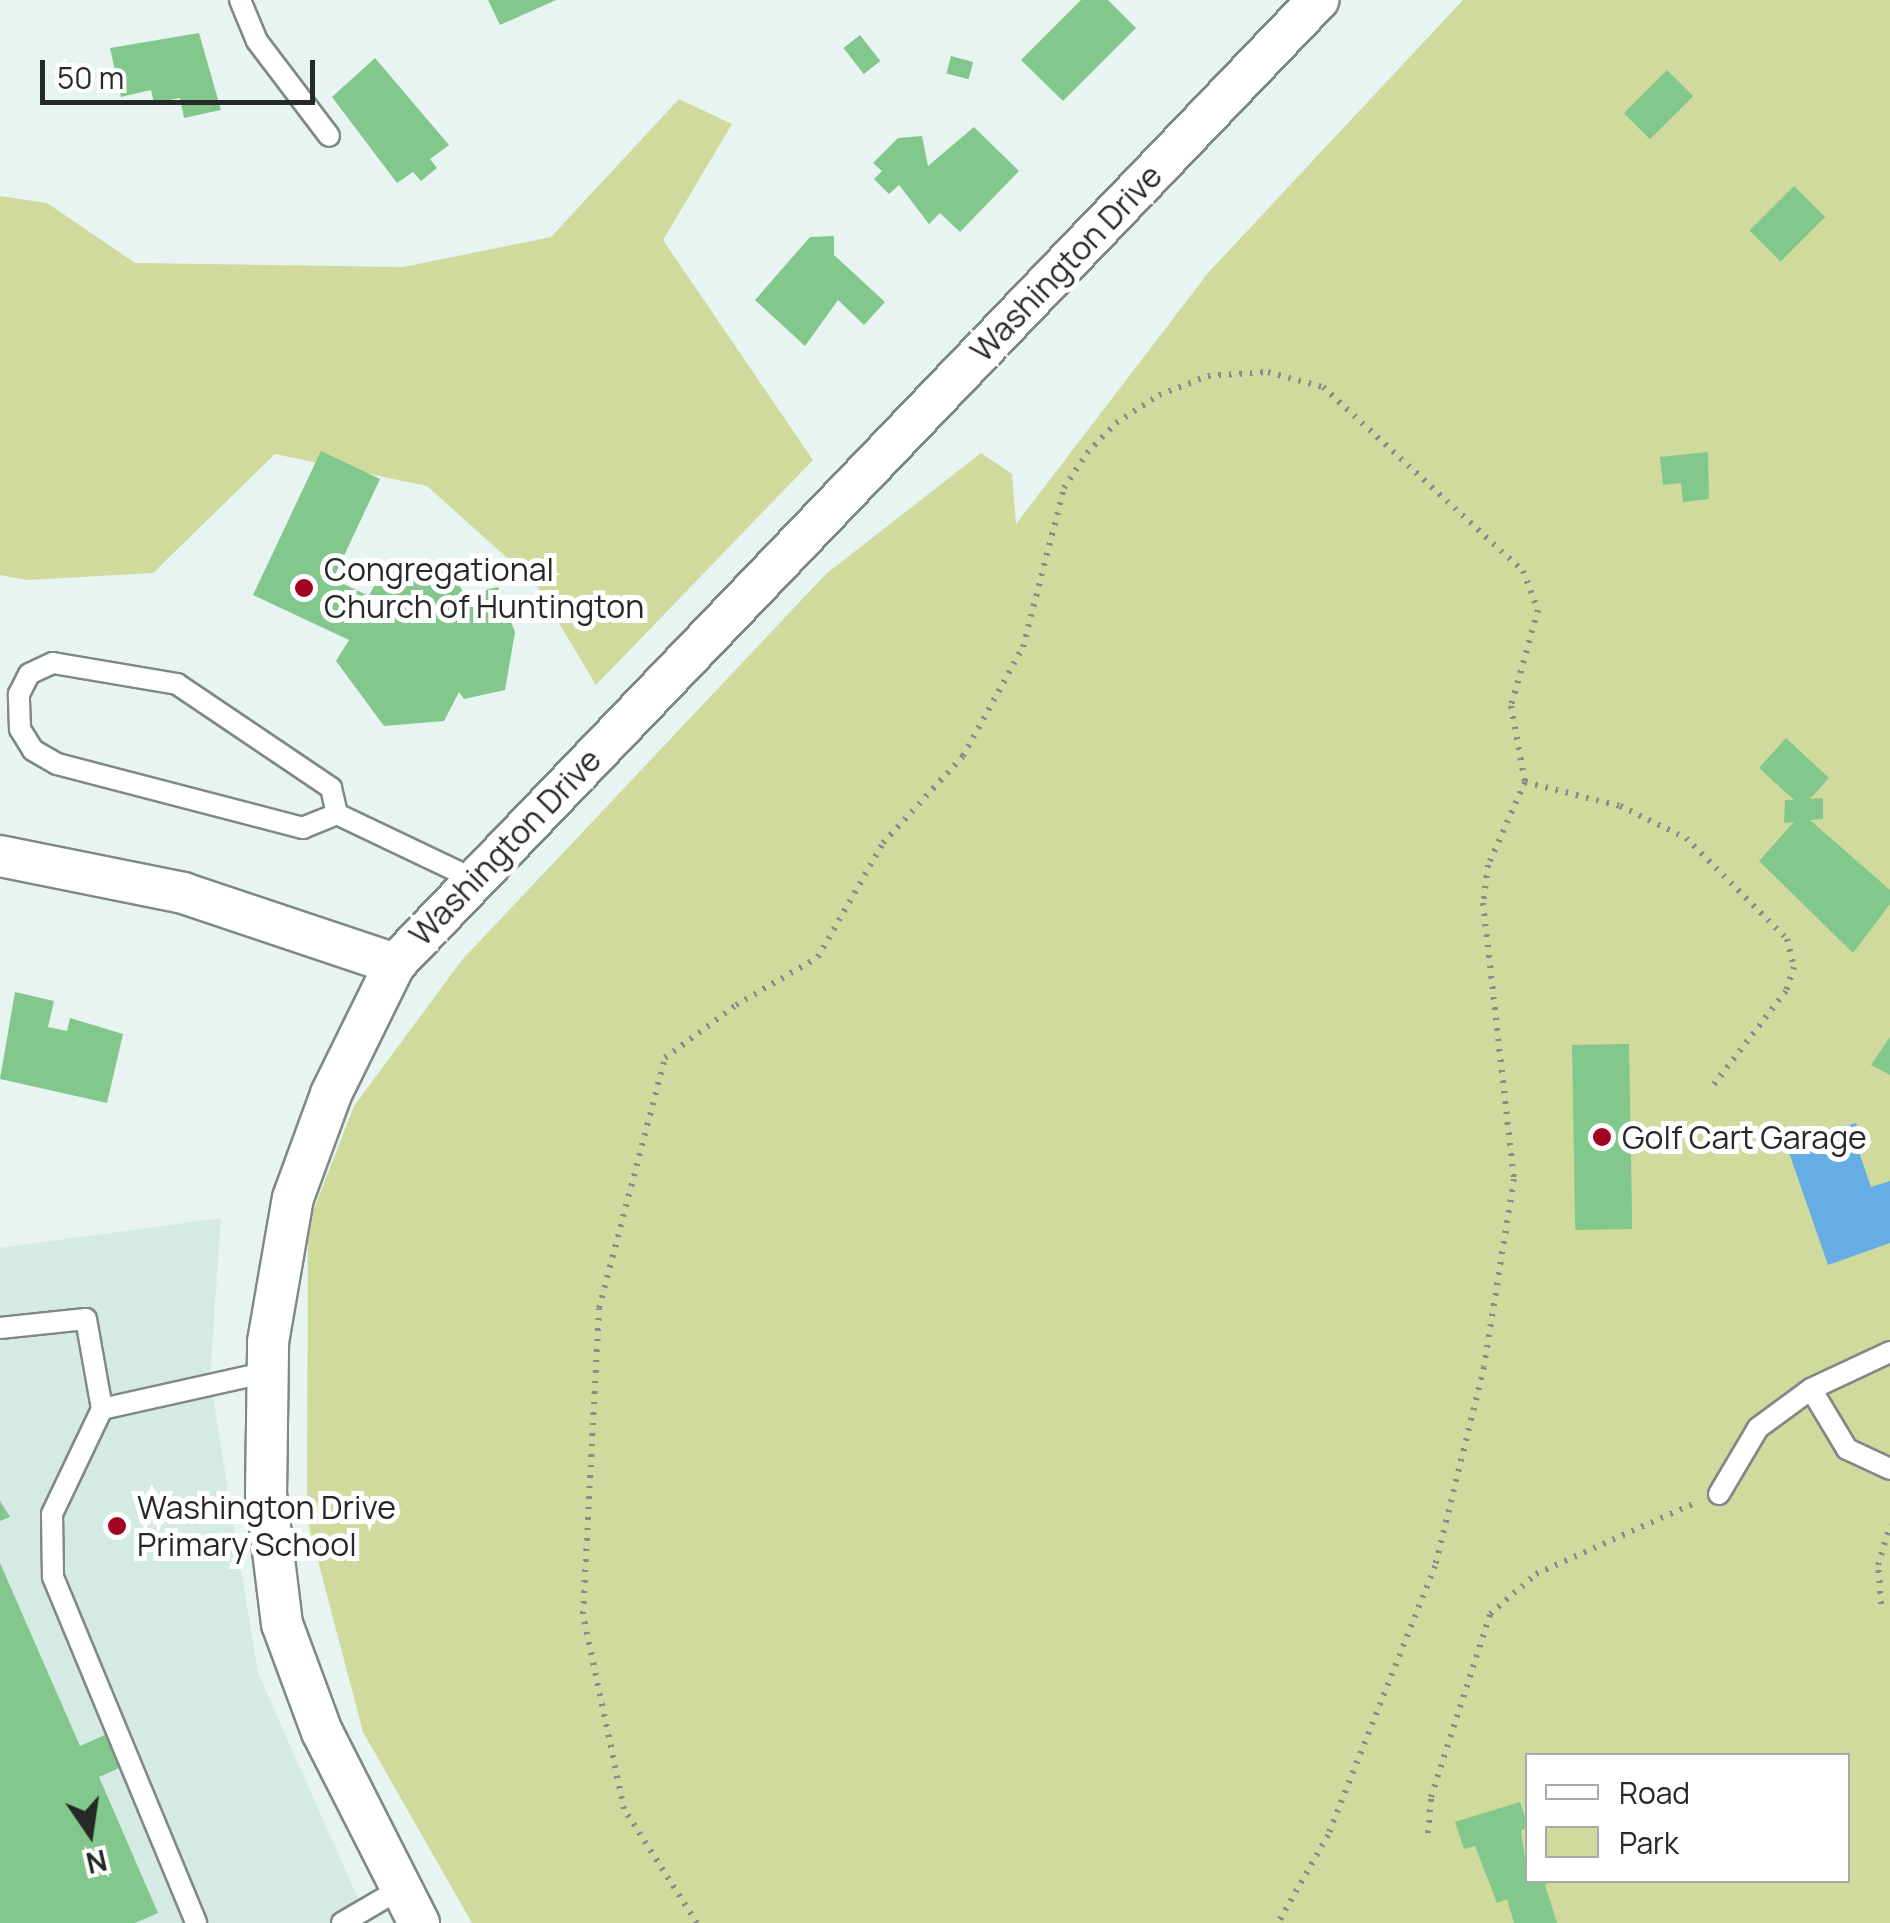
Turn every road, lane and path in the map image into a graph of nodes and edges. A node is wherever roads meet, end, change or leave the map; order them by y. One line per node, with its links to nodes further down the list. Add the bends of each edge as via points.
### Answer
1 (240, 0): 3 (lane, via 258,41)
2 (1318, 0): 7 (street, Washington Drive)
3 (330, 136)
4 (1525, 782): 9 (path, via 1620,806 1686,838 1787,939 1794,966 1786,991); 23 (path, via 1512,706 1538,610 1535,589 1323,387 1268,372 1208,376 1159,394 1087,452 1064,488 1023,646 963,756 883,842 818,957 736,1005 665,1058 604,1288 583,1614 624,1809); 24 (path, via 1488,865 1483,903 1514,1179 1484,1367 1435,1566 1328,1835)
5 (337, 814): 5 (lane, via 330,788 177,684 53,663 29,674 19,694 20,729 33,750 57,764 303,828); 7 (lane)
6 (0, 856): 8 (street, via 183,893)
7 (474, 880): 8 (street, Washington Drive)
8 (395, 964): 12 (street, Washington Drive, via 330,1094 293,1198)
9 (1714, 1084)
10 (0, 1328): 14 (lane, via 86,1319)
11 (1890, 1352): 13 (lane)
12 (268, 1372): 14 (lane); 20 (street, Washington Drive, via 266,1494 282,1624 322,1732)
13 (1810, 1389): 15 (lane, via 1847,1449); 16 (lane, via 1758,1428)
14 (102, 1408): 21 (lane, via 52,1514 53,1577)
15 (1890, 1469)
16 (1720, 1494): 19 (path, via 1568,1557 1536,1574 1490,1614 1436,1780)
17 (1890, 1525): 18 (path, via 1878,1566)
18 (1881, 1604)
19 (1428, 1833)
20 (410, 1906): 22 (lane)
21 (196, 1923)
22 (342, 1923)
23 (698, 1923)
24 (1278, 1923)

